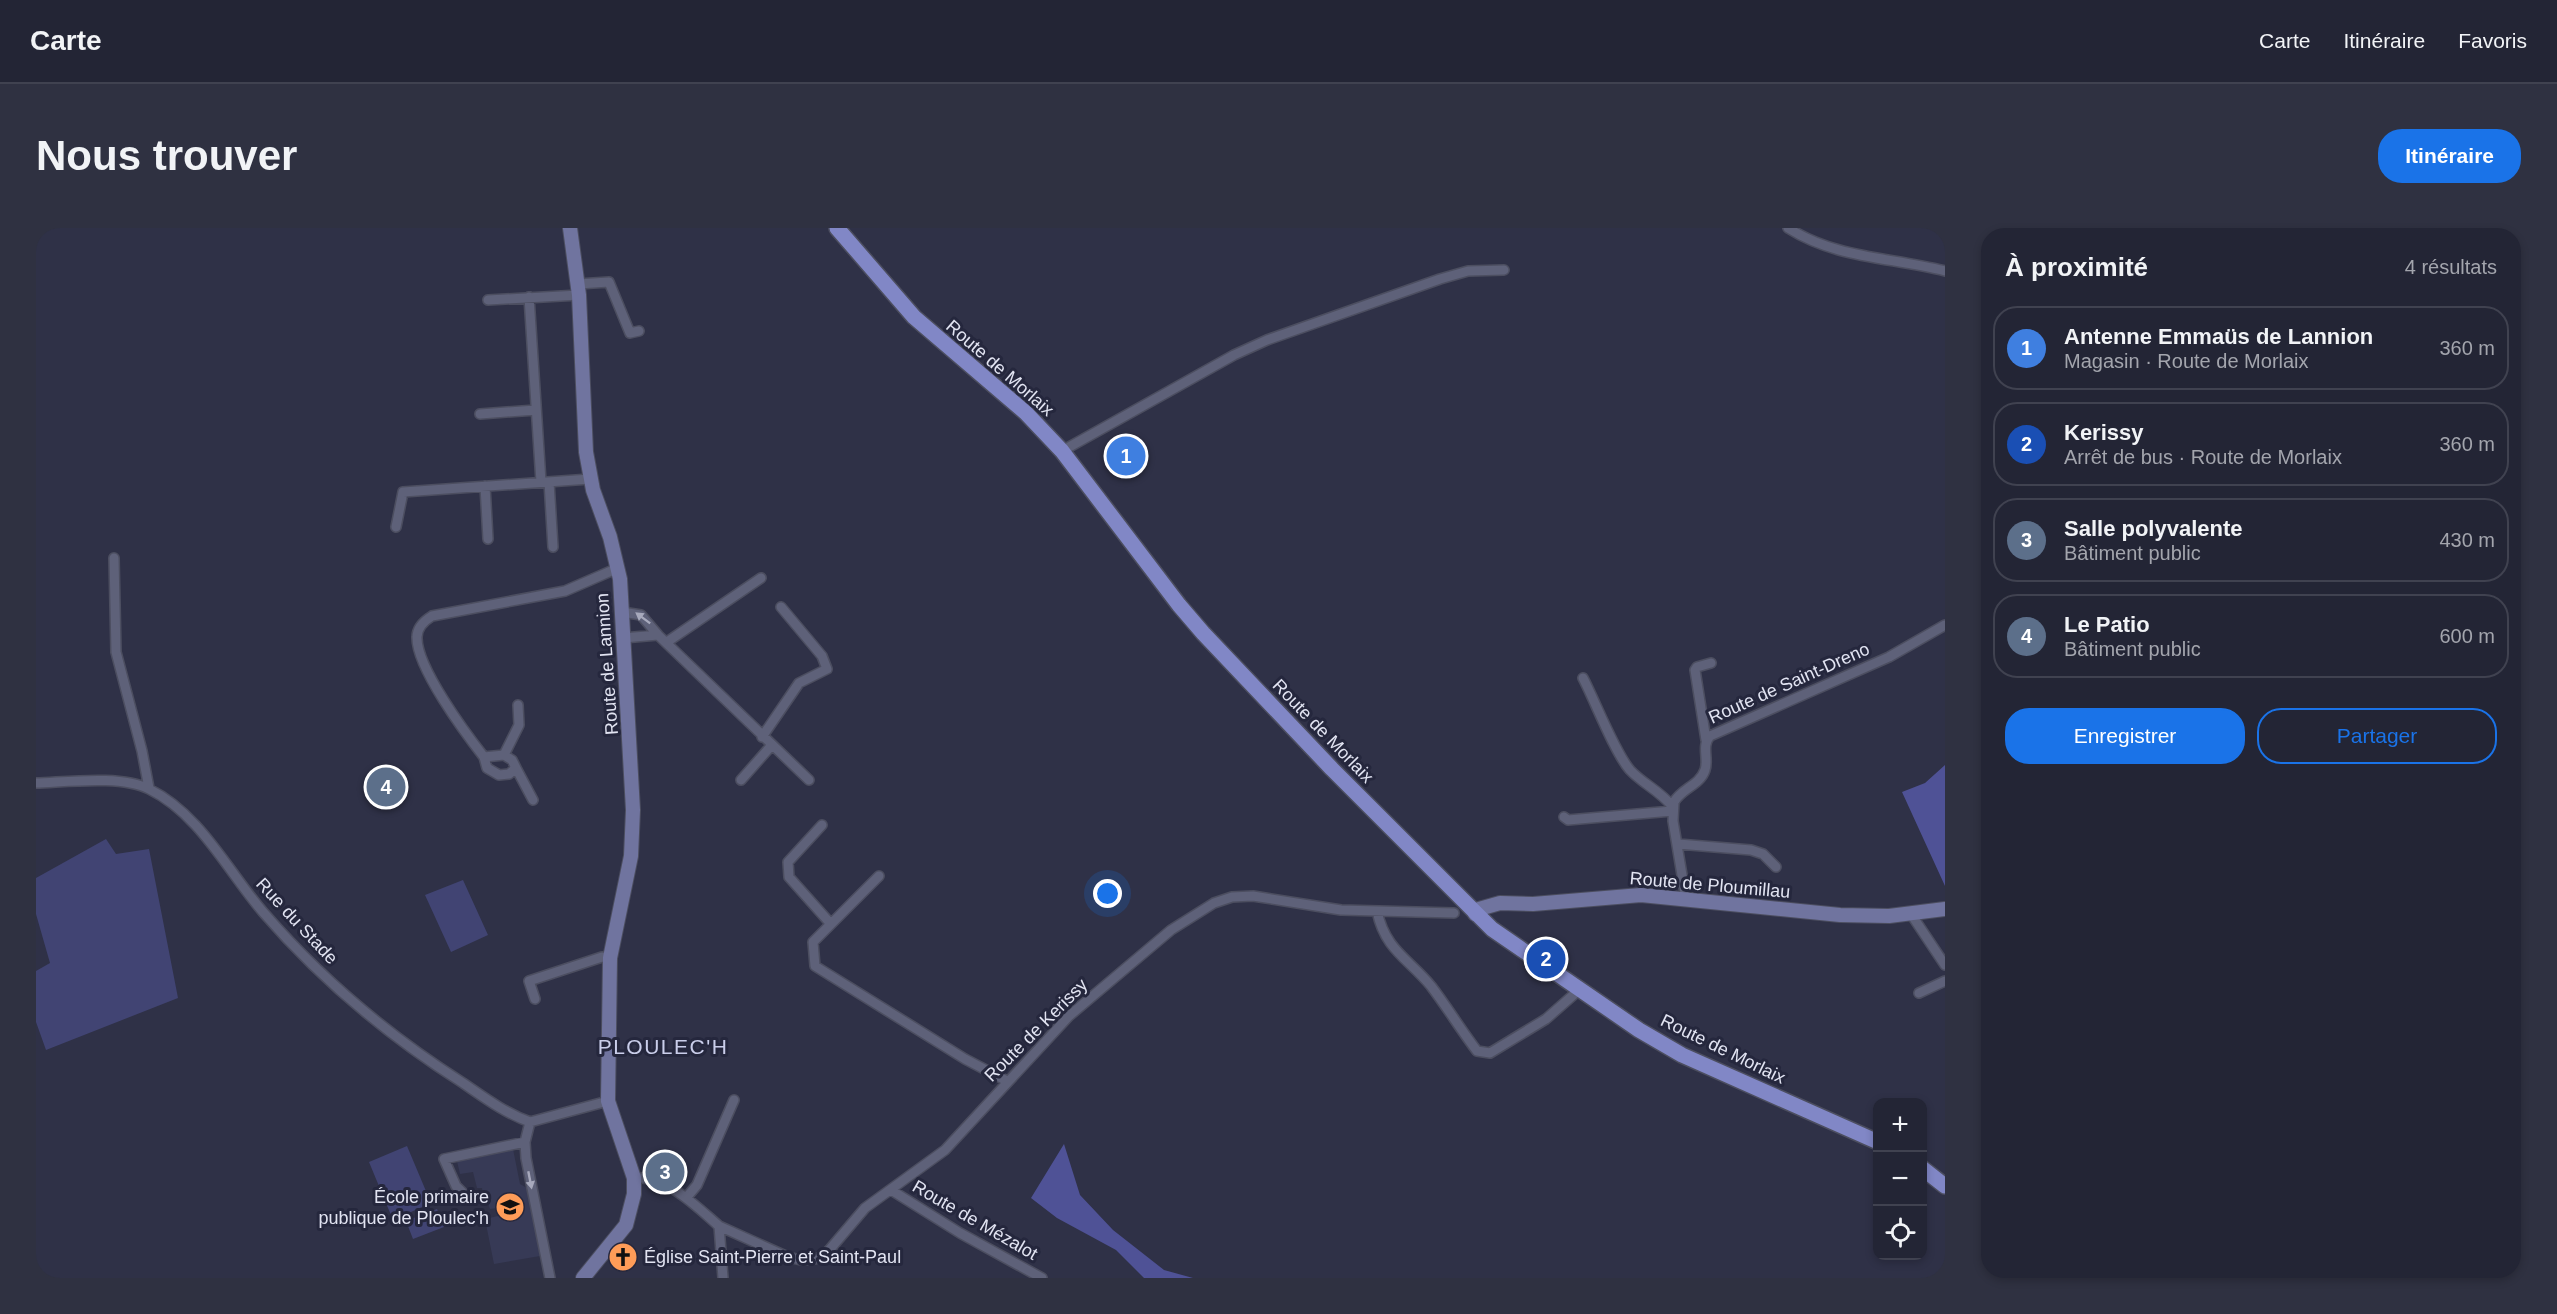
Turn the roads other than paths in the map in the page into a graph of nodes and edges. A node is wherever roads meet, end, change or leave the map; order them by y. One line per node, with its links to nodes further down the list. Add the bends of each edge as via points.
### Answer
1 (570, 228): 6 (street, Route de Lannion)
2 (837, 228): 12 (main road, Route de Morlaix, via 914,317 1026,413)
3 (1788, 228): 5 (street, via 1832,250)
4 (1504, 270): 12 (street, via 1468,271 1440,279 1267,340 1206,369)
5 (1945, 271)
6 (578, 289): 7 (street); 9 (street, via 609,282 630,333); 13 (street, Route de Lannion)
7 (529, 297): 8 (street); 10 (street)
8 (488, 300)
9 (639, 331)
10 (536, 410): 11 (street); 14 (street)
11 (480, 414)
12 (1062, 451): 52 (main road, Route de Morlaix, via 1203,633)
13 (590, 479): 14 (street); 20 (street, Route de Lannion)
14 (545, 482): 15 (street); 18 (street)
15 (485, 486): 16 (street, via 403,492); 17 (street)
16 (396, 527)
17 (488, 539)
18 (553, 547)
19 (114, 558): 40 (street, via 116,652)
20 (618, 568): 23 (street, Route de Lannion); 35 (street, via 565,591 432,616 423,622 417,635 418,650 452,716)
21 (761, 578): 27 (street)
22 (781, 607): 31 (street, via 822,656 827,669 799,683)
23 (622, 612): 25 (street, one-way to 23, via 641,615); 26 (street, Route de Lannion)
24 (1945, 625): 32 (street, Route de Saint-Dreno, via 1889,657 1714,733)
25 (658, 635): 26 (street); 27 (street)
26 (623, 638): 55 (street, Route de Lannion, via 633,836)
27 (667, 642): 31 (street)
28 (1711, 663): 32 (street, via 1695,670)
29 (1583, 678): 42 (street, via 1626,765 1655,788)
30 (518, 705): 34 (street, via 519,725)
31 (762, 737): 33 (street)
32 (1706, 740): 42 (street, Route de Saint-Dreno, via 1706,768 1676,797)
33 (771, 746): 37 (street); 38 (street)
34 (504, 755): 35 (street); 36 (street)
35 (484, 758): 36 (street, via 487,768 499,775)
36 (516, 768): 41 (street)
37 (741, 780)
38 (808, 780)
39 (36, 783): 40 (street, Rue du Stade, via 123,782)
40 (148, 788): 64 (street, Rue du Stade, via 192,820 268,918 338,988 423,1058 508,1114)
41 (533, 800)
42 (1673, 809): 43 (street, via 1614,818); 45 (street)
43 (1564, 817)
44 (822, 825): 54 (street, via 788,862 789,877)
45 (1678, 844): 46 (street, via 1751,850 1763,854); 48 (street)
46 (1776, 867)
47 (879, 876): 54 (street)
48 (1686, 899): 52 (street, Route de Ploumillau, via 1641,895 1500,903); 53 (street, Route de Ploumillau, via 1840,915)
49 (1945, 909): 53 (street, Route de Ploumillau)
50 (1377, 911): 51 (street, Route de Kerissy); 58 (street, via 1379,924 1391,944 1429,984 1478,1051 1490,1053 1537,1025); 61 (street, Route de Kerissy, via 1341,910 1253,896 1214,903 1171,930 1069,1016)
51 (1454, 913)
52 (1475, 914): 58 (main road, Route de Morlaix)
53 (1911, 914): 56 (street)
54 (830, 923): 61 (street, via 813,942 815,966 964,1059)
55 (610, 958): 60 (street, via 602,957 529,981); 63 (street, Route de Lannion)
56 (1945, 965)
57 (1945, 981): 59 (street)
58 (1579, 990): 65 (main road, Route de Morlaix, via 1682,1055)
59 (1919, 993)
60 (535, 999)
61 (1007, 1081): 70 (street, Route de Kerissy, via 945,1150)
62 (734, 1100): 72 (street, via 697,1185)
63 (608, 1101): 64 (street); 68 (street, Route de Lannion)
64 (530, 1122): 66 (street)
65 (1873, 1140)
66 (525, 1142): 71 (street, via 444,1159); 74 (street, one-way to 74)
67 (1927, 1171): 69 (main road)
68 (634, 1178): 72 (street, Route de Kerissy, via 658,1182); 75 (street, via 626,1226)
69 (1945, 1186)
70 (891, 1190): 73 (street, Route de Kerissy, via 865,1208 825,1254 815,1259 788,1257); 77 (street, Route de Mézalot)
71 (462, 1192)
72 (686, 1198): 73 (street, Route de Kerissy)
73 (719, 1226): 76 (street)
74 (550, 1278)
75 (583, 1278)
76 (723, 1278)
77 (1042, 1278)

